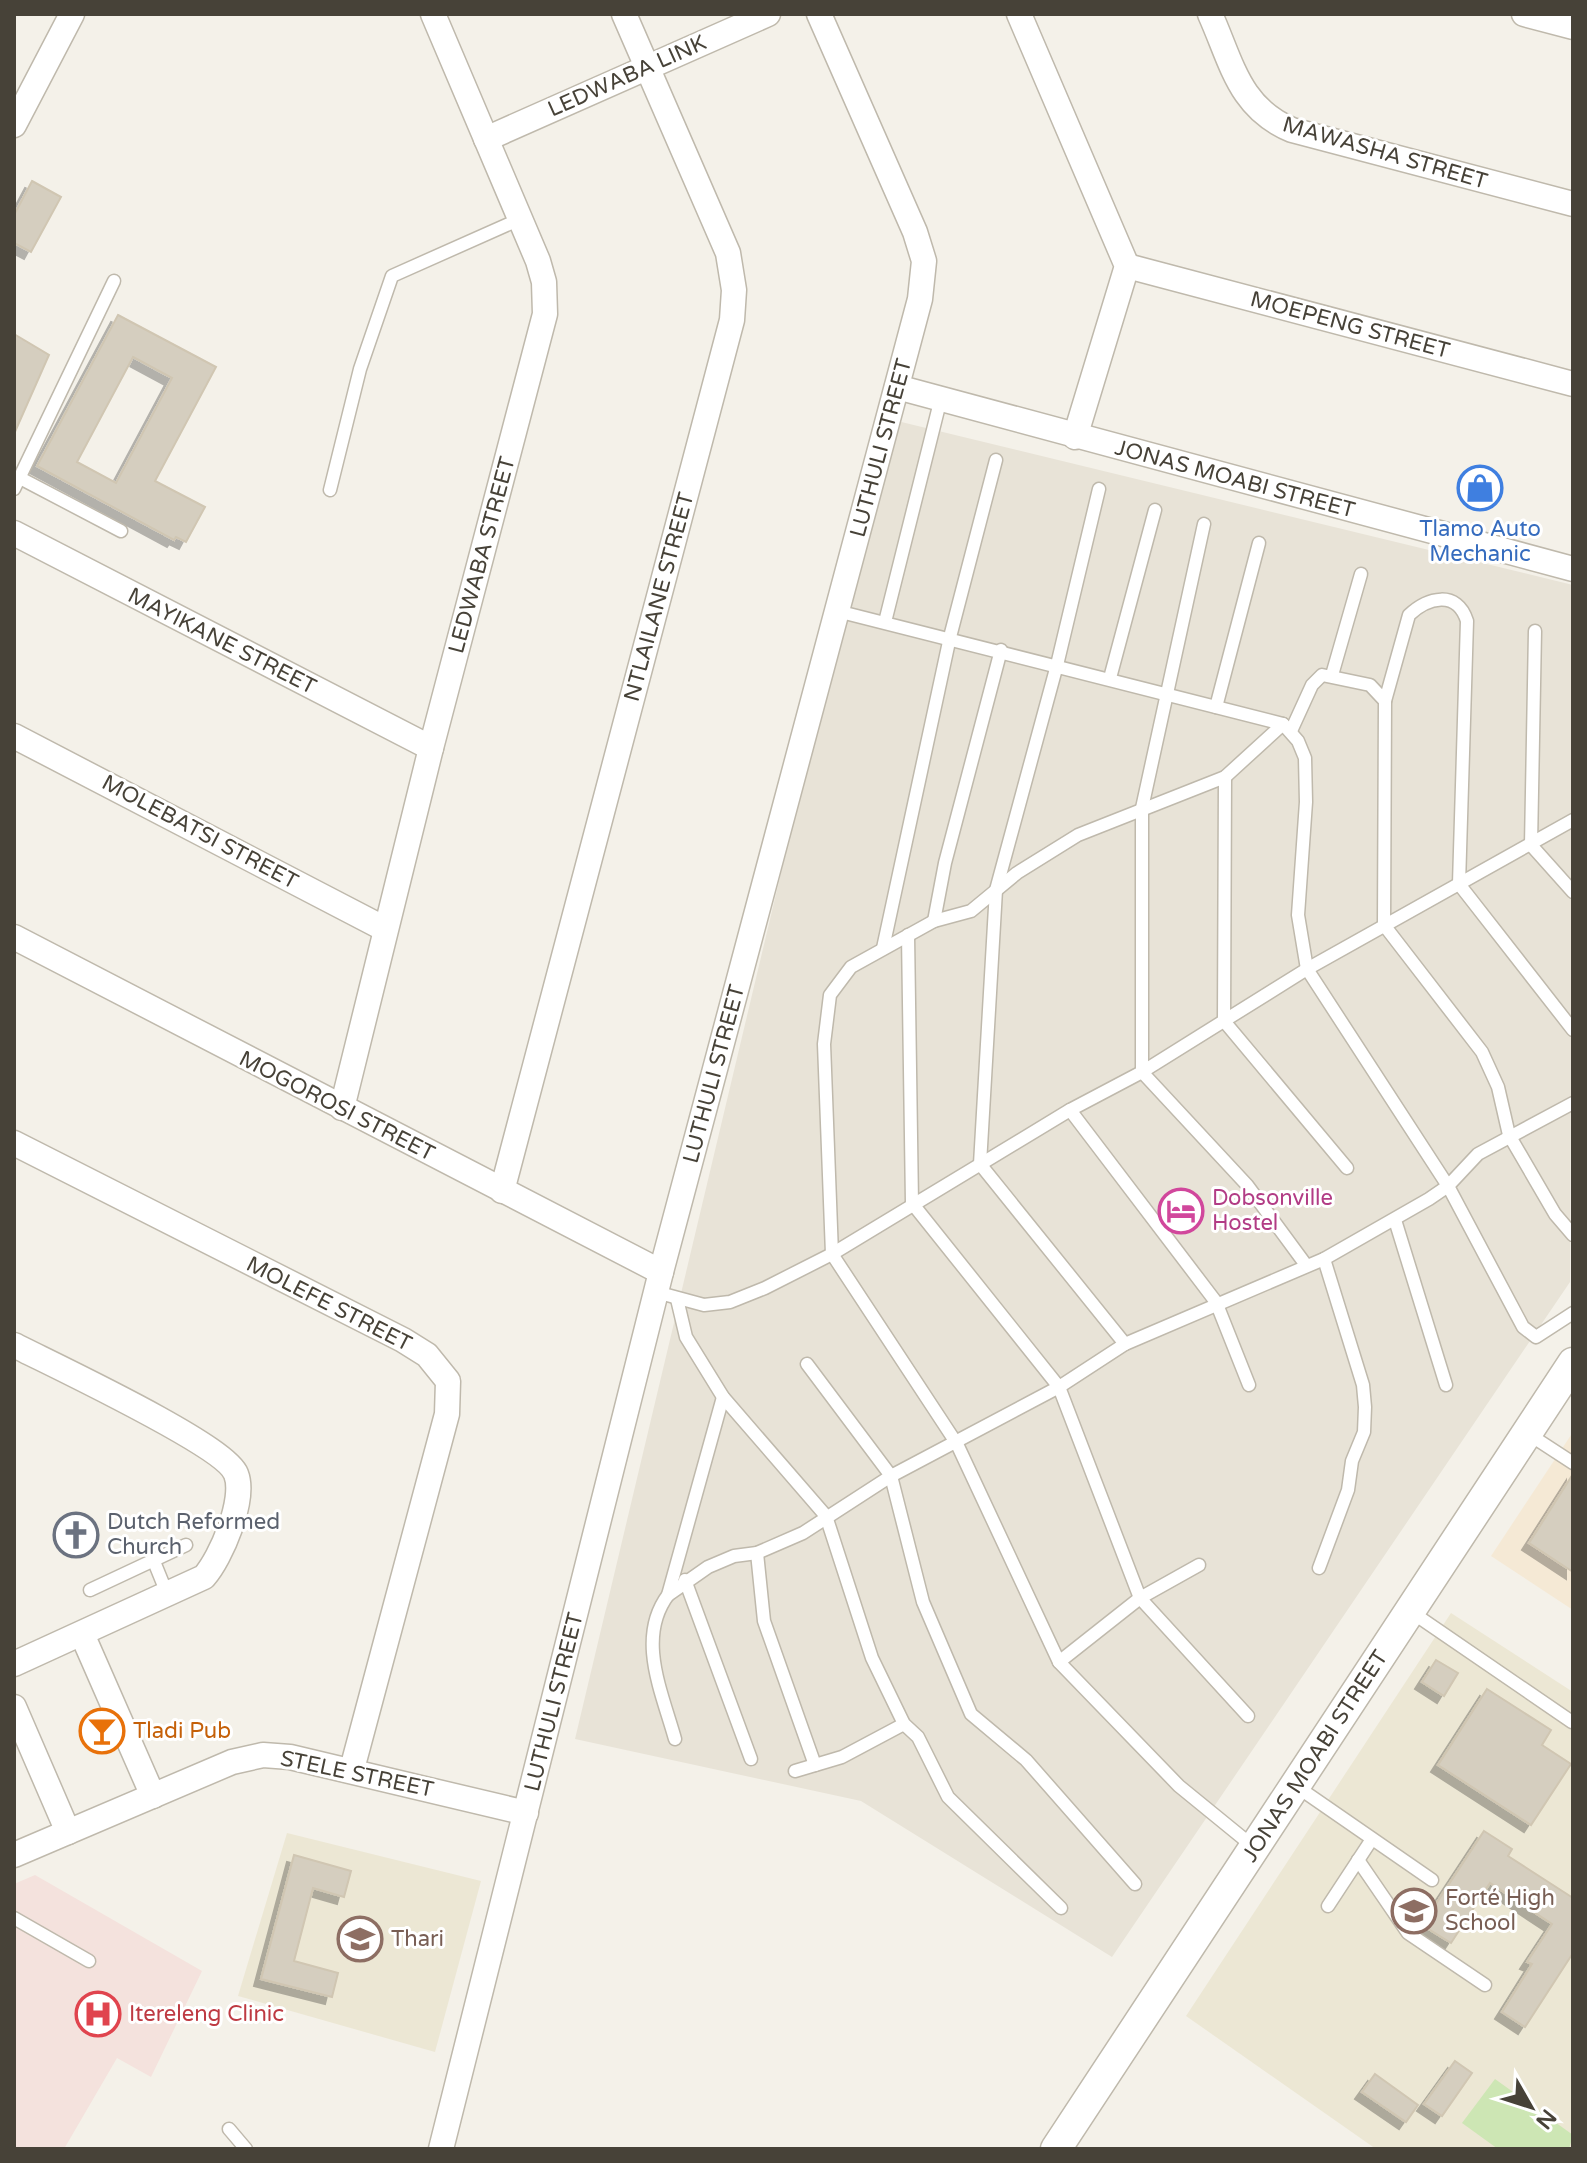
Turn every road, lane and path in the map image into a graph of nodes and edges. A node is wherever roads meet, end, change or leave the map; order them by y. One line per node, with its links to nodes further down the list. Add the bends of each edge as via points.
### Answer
1 (72, 14): 11 (street)
2 (433, 14): 12 (street, LEDWABA STREET)
3 (624, 14): 10 (street, NTLAILANE STREET)
4 (768, 14): 10 (street, LEDWABA LINK)
5 (819, 14): 18 (street, LUTHULI STREET, via 924,261 920,299)
6 (1019, 14): 15 (street)
7 (1210, 14): 13 (street, MAWASHA STREET, via 1248,100 1271,121)
8 (1524, 14): 9 (street)
9 (1573, 27)
10 (647, 66): 12 (street, LEDWABA LINK); 71 (street, NTLAILANE STREET, via 728,253 732,320)
11 (14, 125)
12 (486, 139): 14 (street, LEDWABA STREET)
13 (1573, 204)
14 (520, 219): 24 (lane, via 392,276 371,329); 45 (street, LEDWABA STREET, via 544,282 545,314)
15 (1127, 266): 17 (street, MOEPENG STREET); 20 (street)
16 (114, 281): 22 (lane)
17 (1573, 384)
18 (897, 387): 19 (street, JONAS MOABI STREET); 32 (street, LUTHULI STREET)
19 (941, 398): 20 (street, JONAS MOABI STREET); 33 (lane)
20 (1075, 437): 30 (street, JONAS MOABI STREET)
21 (996, 460): 35 (lane)
22 (17, 483): 27 (lane)
23 (1099, 489): 37 (lane)
24 (330, 490)
25 (1155, 510): 39 (lane)
26 (1204, 524): 40 (lane)
27 (121, 531)
28 (1259, 543): 42 (lane)
29 (18, 544): 45 (street, MAYIKANE STREET)
30 (1573, 569)
31 (1361, 574): 38 (lane)
32 (837, 611): 33 (lane); 78 (street, LUTHULI STREET)
33 (885, 622): 35 (lane)
34 (1535, 631): 49 (lane)
35 (950, 637): 36 (lane); 58 (lane)
36 (1001, 650): 37 (lane); 53 (lane)
37 (1057, 665): 39 (lane); 51 (lane)
38 (1332, 675): 41 (lane, via 1376,688); 43 (lane, via 1322,675 1312,685)
39 (1110, 678): 40 (lane)
40 (1167, 693): 42 (lane); 47 (lane)
41 (1385, 701): 50 (lane, via 1409,615 1430,601 1454,602 1467,621); 54 (lane)
42 (1216, 707): 43 (lane)
43 (1287, 728): 46 (lane); 59 (lane, via 1305,758 1298,915)
44 (14, 736): 55 (street, MOLEBATSI STREET)
45 (431, 748): 55 (street, LEDWABA STREET)
46 (1225, 777): 47 (lane); 60 (lane)
47 (1142, 808): 51 (lane, via 1036,859); 62 (lane)
48 (1573, 820): 49 (lane)
49 (1531, 845): 50 (lane); 52 (lane)
50 (1459, 884): 54 (lane); 61 (lane)
51 (996, 890): 53 (lane, via 971,911); 68 (lane)
52 (1573, 892)
53 (934, 921): 56 (lane)
54 (1384, 925): 59 (lane); 66 (lane, via 1482,1052 1498,1087)
55 (385, 929): 64 (street, LEDWABA STREET)
56 (908, 935): 58 (lane); 72 (lane)
57 (14, 937): 64 (street, MOGOROSI STREET)
58 (883, 948): 75 (lane, via 838,981 826,1012)
59 (1307, 969): 60 (lane); 70 (lane)
60 (1224, 1021): 62 (lane); 69 (lane)
61 (1573, 1030)
62 (1142, 1072): 65 (lane); 77 (lane, via 1247,1185)
63 (1573, 1103): 66 (lane)
64 (342, 1108): 71 (street, MOGOROSI STREET)
65 (1070, 1110): 68 (lane); 79 (lane)
66 (1509, 1135): 70 (lane, via 1464,1164); 74 (lane)
67 (14, 1143): 115 (street, MOLEFE STREET, via 403,1340 427,1355 448,1381 447,1414)
68 (980, 1164): 72 (lane); 81 (lane)
69 (1347, 1168)
70 (1448, 1186): 73 (lane); 80 (lane, via 1523,1327 1536,1337)
71 (502, 1191): 78 (street, MOGOROSI STREET)
72 (912, 1203): 75 (lane); 87 (lane)
73 (1395, 1220): 76 (lane); 86 (lane)
74 (1573, 1235)
75 (832, 1254): 78 (lane, via 730,1302 704,1305); 90 (lane)
76 (1324, 1259): 77 (lane); 98 (lane, via 1365,1407 1364,1432 1348,1490)
77 (1306, 1265): 79 (lane)
78 (665, 1288): 88 (lane, via 686,1337); 119 (street, LUTHULI STREET)
79 (1216, 1302): 81 (lane); 85 (lane)
80 (1573, 1313)
81 (1125, 1344): 87 (lane)
82 (14, 1345): 102 (street, via 201,1443 236,1471 238,1502 213,1567)
83 (1573, 1363): 89 (street, JONAS MOABI STREET)
84 (807, 1364): 92 (lane)
85 (1249, 1385)
86 (1446, 1385)
87 (1059, 1387): 90 (lane); 103 (lane)
88 (723, 1397): 93 (lane); 101 (lane)
89 (1527, 1433): 91 (lane); 104 (street, JONAS MOABI STREET)
90 (957, 1444): 92 (lane); 106 (lane)
91 (1573, 1463)
92 (891, 1476): 93 (lane); 126 (lane, via 923,1602 971,1714 1026,1760)
93 (826, 1516): 95 (lane, via 803,1533); 111 (lane, via 872,1658)
94 (186, 1545): 96 (lane)
95 (757, 1553): 99 (lane, via 734,1556); 114 (lane, via 764,1621)
96 (153, 1559): 100 (lane); 102 (lane)
97 (1199, 1565): 103 (lane)
98 (1319, 1568)
99 (685, 1580): 101 (lane); 113 (lane)
100 (90, 1590)
101 (668, 1595): 112 (lane, via 653,1623 651,1642)
102 (168, 1596): 105 (street)
103 (1140, 1598): 106 (lane); 109 (lane)
104 (1410, 1611): 110 (lane); 117 (street, JONAS MOABI STREET)
105 (82, 1634): 107 (street); 118 (street)
106 (1059, 1662): 122 (lane, via 1179,1786)
107 (14, 1664)
108 (14, 1707): 120 (street)
109 (1248, 1716)
110 (1572, 1722)
111 (904, 1724): 114 (lane, via 869,1745); 128 (lane, via 918,1737 948,1797)
112 (675, 1739)
113 (751, 1759)
114 (815, 1765): 116 (lane)
115 (352, 1769): 118 (street, STELE STREET, via 263,1755 232,1762); 119 (street, STELE STREET)
116 (795, 1771)
117 (1296, 1786): 121 (lane); 122 (street, JONAS MOABI STREET)
118 (153, 1796): 120 (street, STELE STREET)
119 (526, 1813): 134 (street, LUTHULI STREET)
120 (68, 1832): 123 (street, STELE STREET)
121 (1372, 1839): 124 (lane); 125 (lane)
122 (1255, 1848): 135 (street, JONAS MOABI STREET)
123 (14, 1855)
124 (1358, 1860): 127 (lane); 131 (lane, via 1415,1940)
125 (1432, 1880)
126 (1135, 1884)
127 (1328, 1906)
128 (1061, 1908)
129 (14, 1918): 130 (lane)
130 (89, 1961)
131 (1485, 1985)
132 (229, 2129): 133 (lane)
133 (246, 2149)
134 (441, 2149)
135 (1056, 2149)

